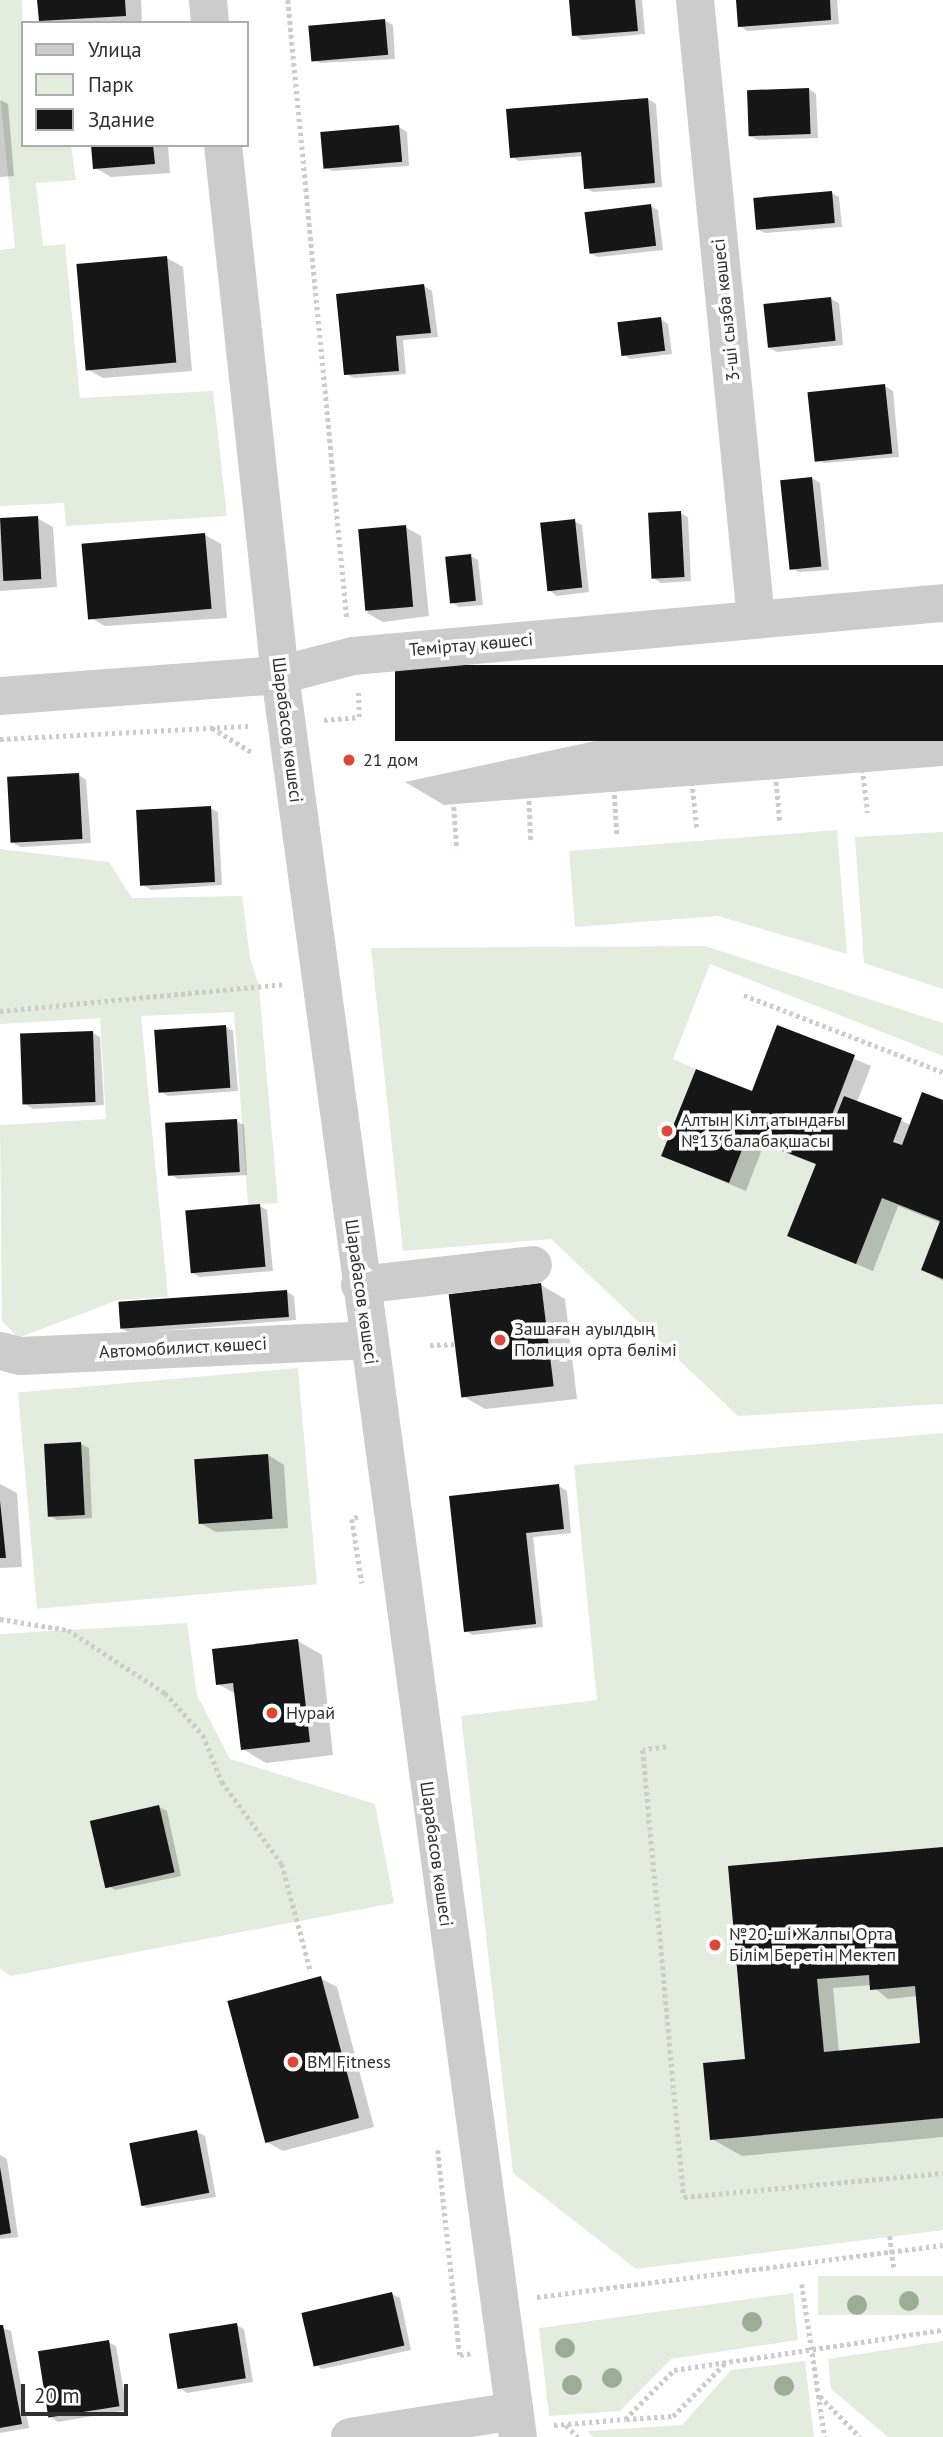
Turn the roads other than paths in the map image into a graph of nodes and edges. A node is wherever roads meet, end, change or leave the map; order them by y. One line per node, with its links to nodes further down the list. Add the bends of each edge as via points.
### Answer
1 (208, 0): 3 (street)
2 (695, 0): 6 (street, 3-ші сызба көшесі)
3 (210, 21)
4 (223, 147): 7 (street, Шарабасов көшесі)
5 (943, 603): 6 (street, Теміртау көшесі)
6 (757, 619): 7 (street, Теміртау көшесі, via 353,656)
7 (280, 675): 8 (street, Теміртау көшесі); 10 (street, Шарабасов көшесі)
8 (0, 696)
9 (533, 1265): 10 (street)
10 (360, 1285): 11 (street, Шарабасов көшесі)
11 (368, 1340): 12 (street, Автомобилист көшесі, via 20,1356); 13 (street, Шарабасов көшесі)
12 (0, 1351)
13 (527, 2424): 14 (street)
14 (350, 2437)

